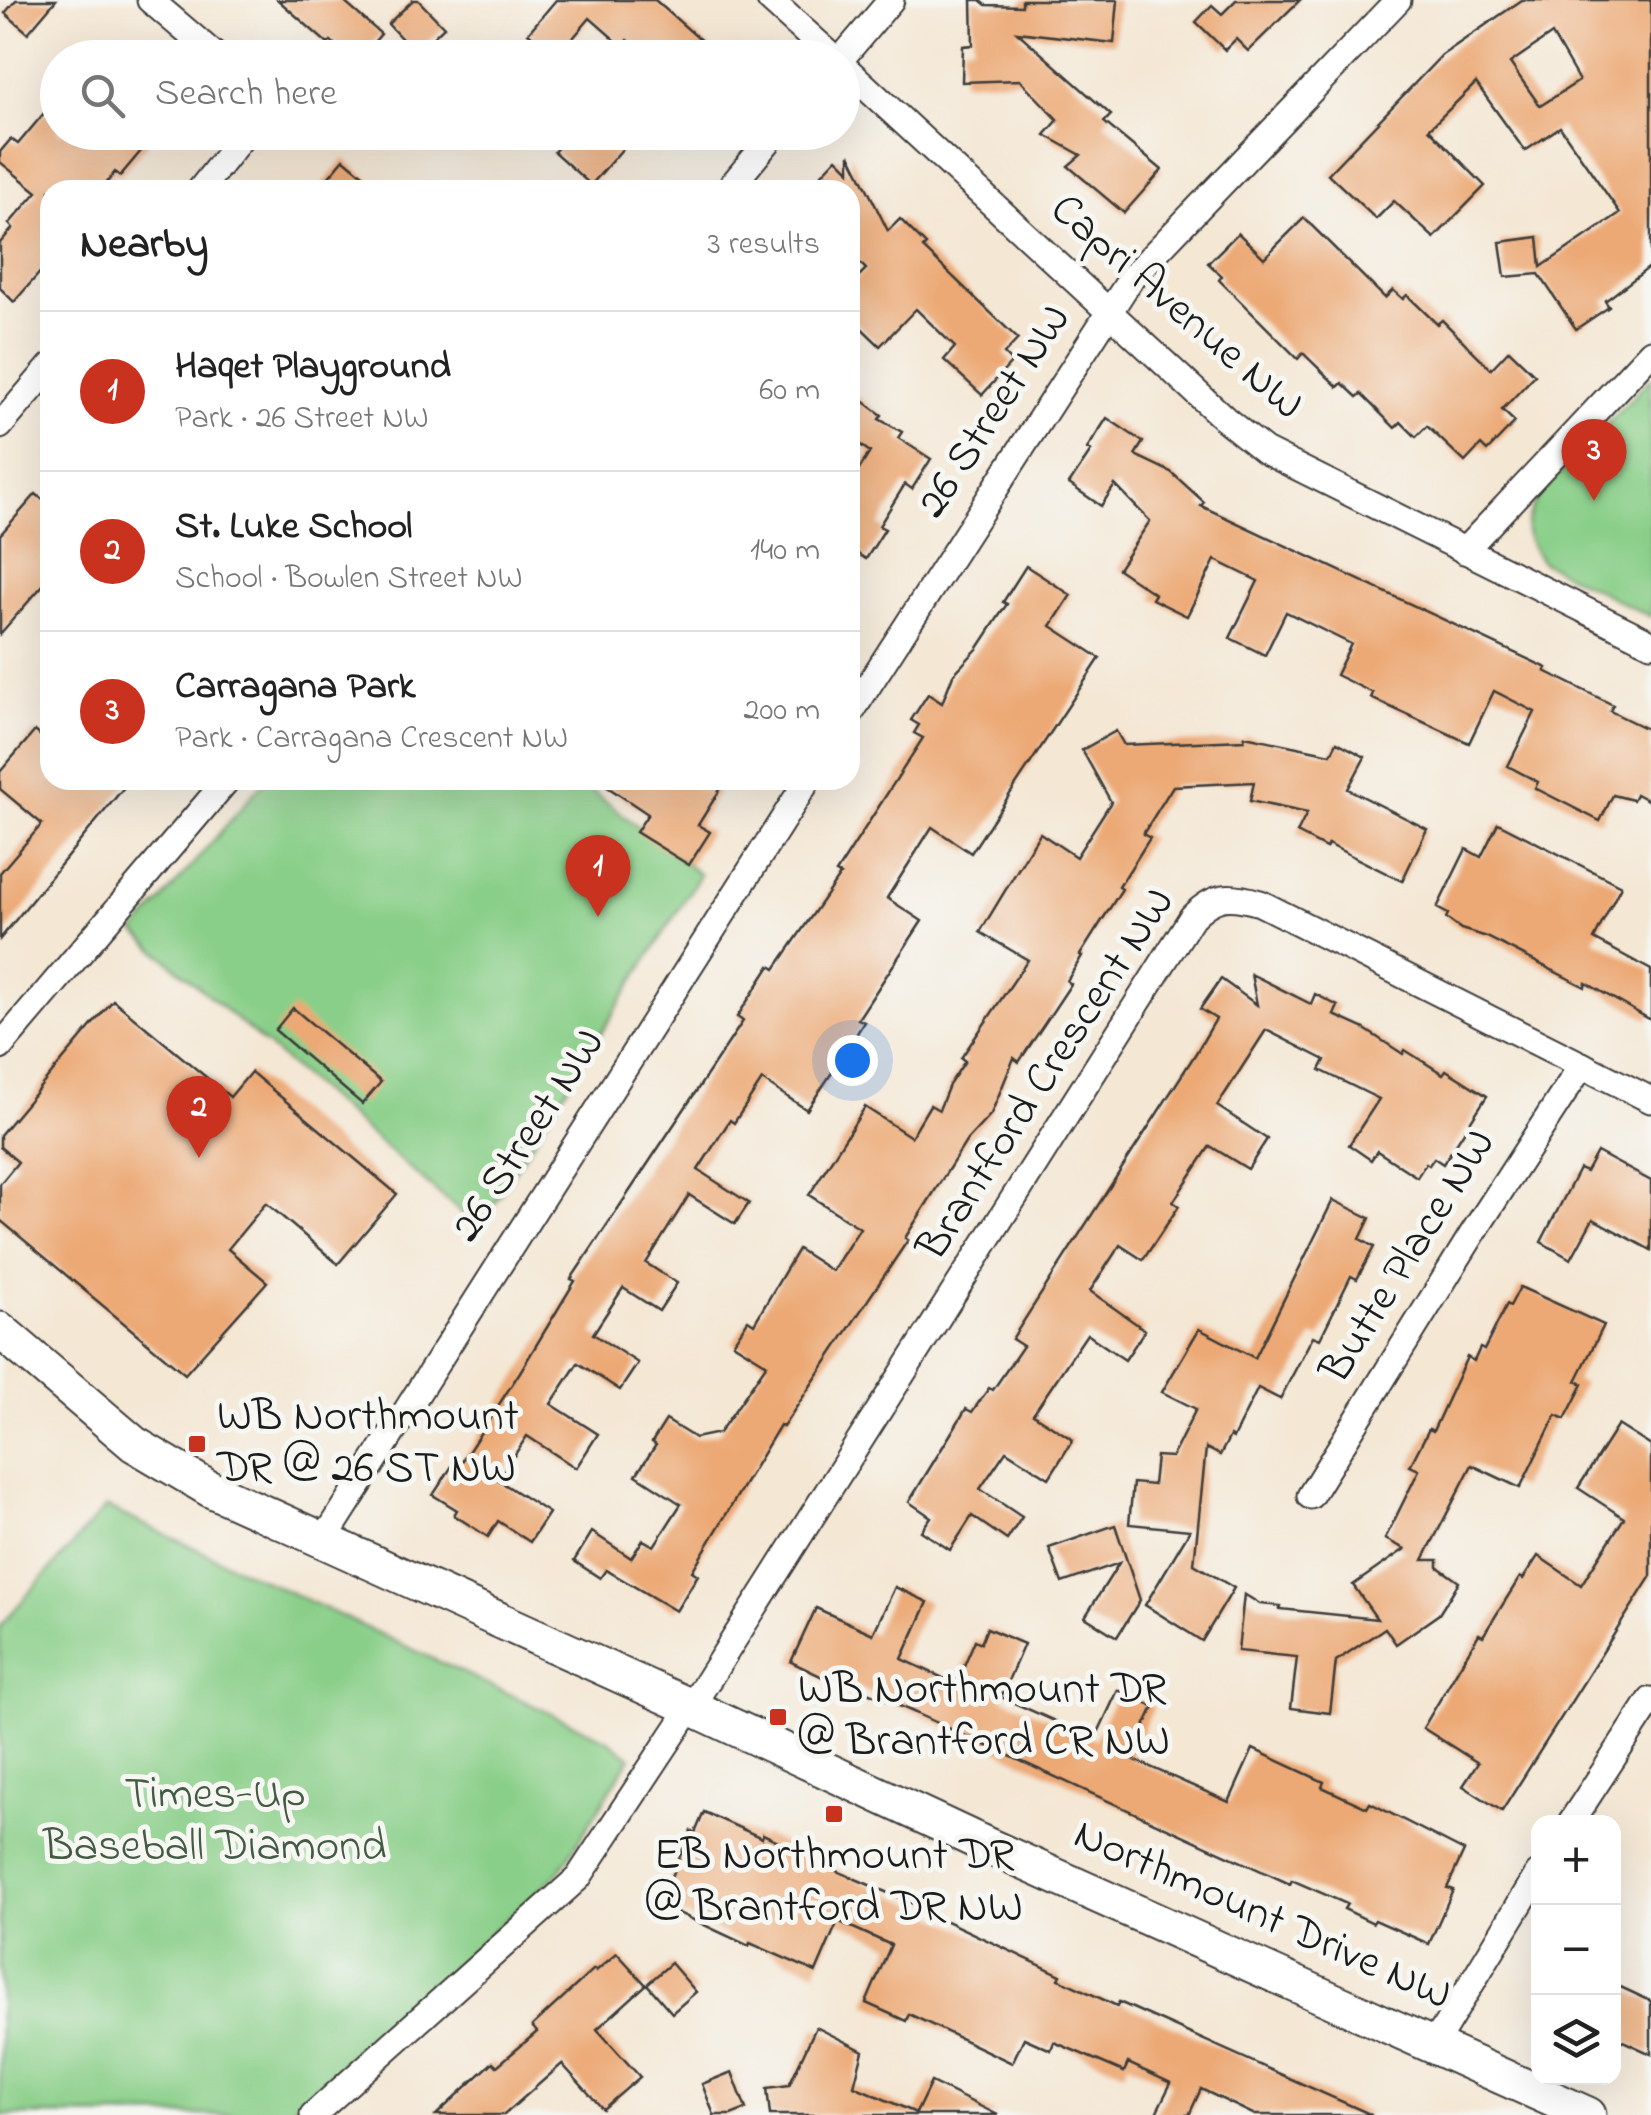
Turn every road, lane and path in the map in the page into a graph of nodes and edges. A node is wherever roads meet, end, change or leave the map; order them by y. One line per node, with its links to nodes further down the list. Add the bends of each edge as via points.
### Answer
1 (150, 0): 5 (street)
2 (770, 0): 6 (street)
3 (891, 0): 7 (street)
4 (1396, 1): 13 (street, 26 Street NW, via 1132,277)
5 (197, 40)
6 (814, 40)
7 (857, 40)
8 (860, 82): 13 (street, Capri Avenue NW)
9 (232, 150): 11 (street)
10 (761, 150): 12 (street)
11 (208, 180)
12 (736, 180)
13 (1111, 312): 17 (street, Capri Avenue NW, via 1265,450); 19 (street, 26 Street NW)
14 (1651, 352): 17 (street)
15 (40, 379): 16 (street)
16 (0, 426)
17 (1464, 551): 18 (street, Capri Avenue NW)
18 (1651, 643)
19 (860, 699)
20 (218, 790): 22 (street)
21 (802, 790): 27 (street, 26 Street NW)
22 (0, 1047)
23 (1582, 1064): 24 (street, Brantford Crescent NW); 26 (street, Butte Place NW); 29 (street, Brantford Crescent NW, via 1260,904 1239,897 1208,901)
24 (1651, 1100)
25 (0, 1330): 27 (street, Northmount Drive NW, via 154,1458)
26 (1310, 1496)
27 (324, 1540): 29 (street, Northmount Drive NW)
28 (1651, 1700): 30 (street)
29 (691, 1707): 32 (street, Northmount Drive NW); 33 (street, via 567,1891)
30 (1577, 1815)
31 (1531, 1886): 32 (street)
32 (1434, 2045): 34 (street, Northmount Drive NW)
33 (313, 2115)
34 (1588, 2115)

